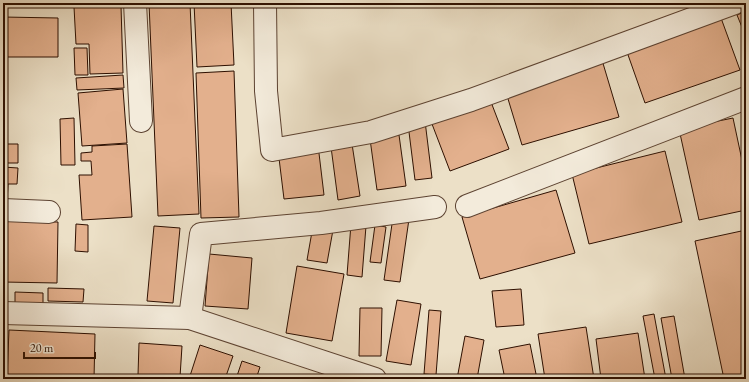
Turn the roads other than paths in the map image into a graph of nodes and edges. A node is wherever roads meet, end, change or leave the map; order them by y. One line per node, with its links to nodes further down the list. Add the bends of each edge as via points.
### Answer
1 (135, 3): 5 (street)
2 (265, 3): 3 (street, via 266,91 272,150 371,132 471,100)
3 (735, 3)
4 (746, 98): 6 (street)
5 (140, 121)
6 (467, 206)
7 (435, 207): 11 (street, via 201,234)
8 (3, 210): 9 (street)
9 (49, 212)
10 (3, 313): 11 (street)
11 (190, 318): 12 (street)
12 (375, 379)

